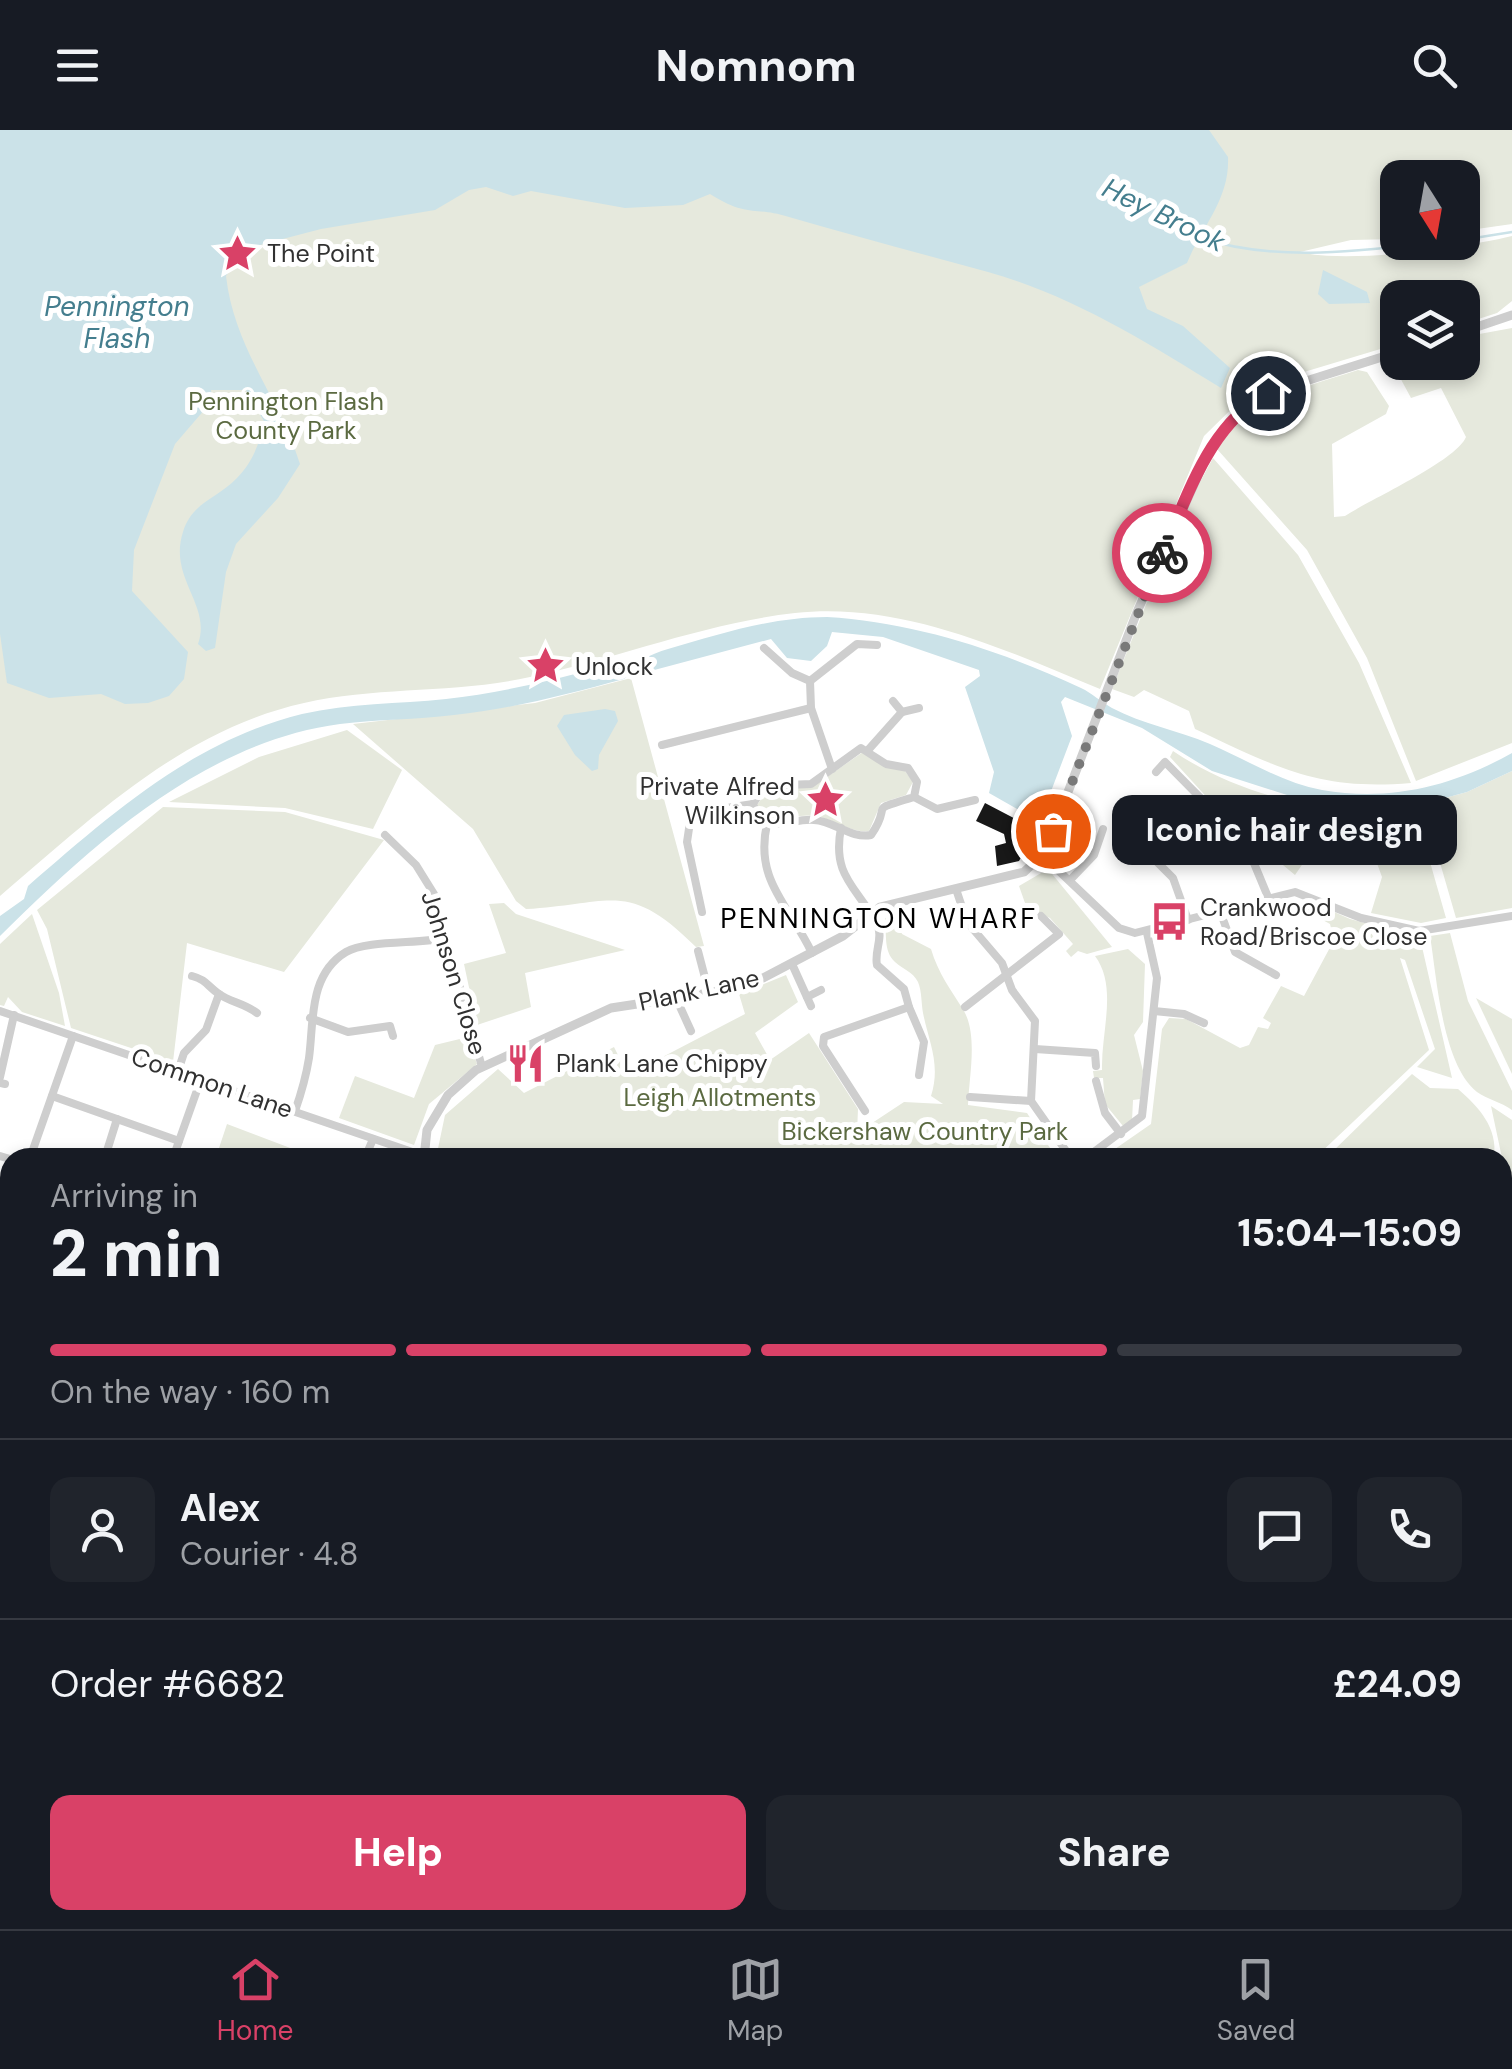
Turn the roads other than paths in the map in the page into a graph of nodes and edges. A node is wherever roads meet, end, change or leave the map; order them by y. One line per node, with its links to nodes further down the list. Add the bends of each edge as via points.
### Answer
1 (1512, 315): 2 (street)
2 (1480, 326)
3 (1380, 358): 25 (street, via 1268,393 1229,422 1210,449)
4 (877, 645): 6 (street, via 858,644)
5 (764, 648): 6 (street)
6 (810, 681): 8 (street)
7 (893, 701): 10 (street)
8 (811, 708): 11 (street); 13 (street)
9 (918, 708): 10 (street)
10 (902, 712): 12 (street)
11 (662, 744)
12 (870, 749): 13 (street, via 853,751); 15 (street, via 886,764 914,773)
13 (832, 769): 17 (street, via 802,786 764,786)
14 (1156, 772): 28 (street, via 1166,762 1246,844)
15 (914, 797): 16 (street, via 937,808); 19 (street, via 883,805 870,834)
16 (975, 800)
17 (753, 804): 18 (street); 30 (street, via 693,817 686,842)
18 (767, 824): 19 (street, via 810,819); 40 (street, via 763,842 771,890)
19 (842, 828): 31 (street, via 838,859)
20 (1104, 829): 22 (street)
21 (385, 835): 37 (street, Johnson Close, via 434,894)
22 (1100, 845): 23 (street); 26 (street)
23 (1112, 850)
24 (1132, 852): 34 (street, via 1143,842 1173,878)
25 (1042, 856): 26 (street); 27 (street, Plank Lane, via 1024,872)
26 (1071, 880): 35 (street, via 1118,928)
27 (956, 888): 31 (street, Plank Lane); 42 (street, via 967,922)
28 (1268, 898): 29 (street); 33 (street, via 1306,893 1361,918 1419,931)
29 (1220, 911): 34 (street); 43 (street, via 1234,952)
30 (702, 912)
31 (870, 914): 40 (street, Plank Lane); 49 (street, via 880,930 877,965 904,988)
32 (1041, 916): 36 (street)
33 (1512, 916)
34 (1188, 920): 35 (street)
35 (1146, 933): 51 (street, via 1158,978)
36 (1059, 934): 38 (street); 42 (street)
37 (446, 938): 55 (street, via 346,952 318,987); 64 (street, Johnson Close)
38 (1068, 945)
39 (698, 951): 46 (street)
40 (812, 953): 41 (street, Plank Lane)
41 (792, 964): 45 (street, via 809,1001); 46 (street, Plank Lane)
42 (1006, 974): 50 (street); 61 (street, via 1035,1021)
43 (1276, 975)
44 (192, 976): 47 (street, via 210,981)
45 (822, 990)
46 (709, 993): 48 (street, Plank Lane)
47 (219, 994): 53 (street); 65 (street, via 206,1030 184,1053)
48 (676, 998): 57 (street); 64 (street, Plank Lane, via 612,1008)
49 (910, 1006): 66 (street, via 924,1042); 73 (street, via 824,1037 823,1046)
50 (965, 1007)
51 (1154, 1010): 56 (street); 76 (street, via 1142,1116)
52 (0, 1011): 54 (street, Common Lane)
53 (258, 1014)
54 (14, 1016): 58 (street, Common Lane); 68 (street)
55 (310, 1018): 59 (street, via 348,1032 390,1026); 74 (street, via 306,1079)
56 (1204, 1023)
57 (690, 1031)
58 (74, 1036): 65 (street, Common Lane); 70 (street)
59 (393, 1036)
60 (1095, 1040): 62 (street)
61 (1035, 1049): 62 (street); 72 (street)
62 (1095, 1052): 63 (street)
63 (1096, 1066)
64 (482, 1067): 84 (street, Plank Lane, via 448,1095 427,1130)
65 (178, 1072): 67 (street, Common Lane)
66 (919, 1075)
67 (201, 1079): 74 (street, Common Lane); 78 (street)
68 (2, 1081)
69 (1096, 1081): 76 (street)
70 (52, 1096): 75 (street); 79 (street)
71 (970, 1097): 72 (street)
72 (1031, 1100): 85 (street)
73 (865, 1110)
74 (295, 1111): 77 (street, Common Lane)
75 (117, 1118): 78 (street); 80 (street)
76 (1121, 1134): 86 (street)
77 (373, 1138): 82 (street); 83 (street, Common Lane)
78 (179, 1140): 81 (street)
79 (34, 1148)
80 (108, 1148)
81 (176, 1148)
82 (369, 1148)
83 (400, 1148)
84 (425, 1148)
85 (1064, 1148)
86 (1101, 1148)

